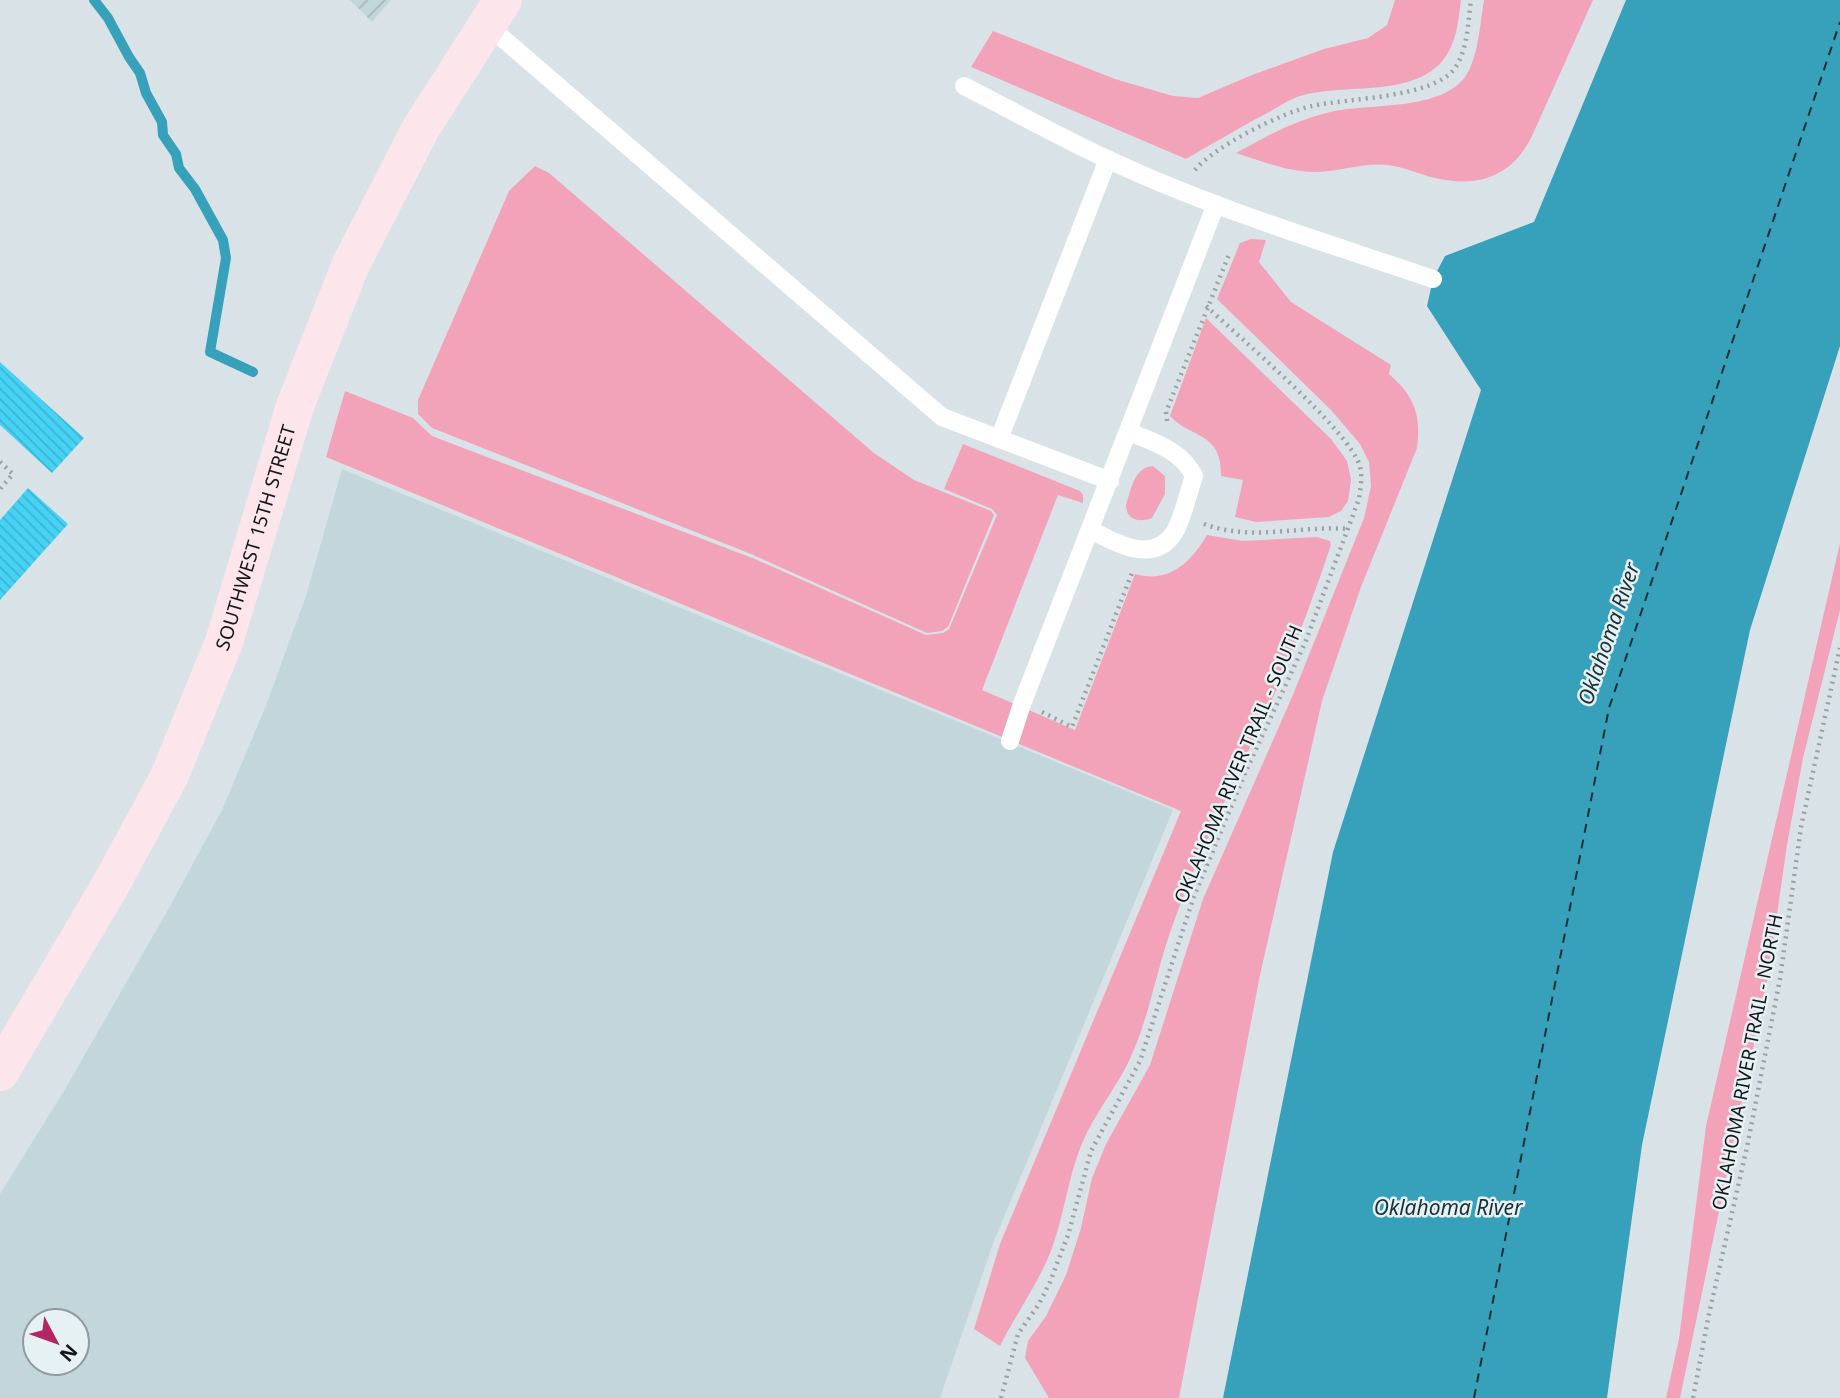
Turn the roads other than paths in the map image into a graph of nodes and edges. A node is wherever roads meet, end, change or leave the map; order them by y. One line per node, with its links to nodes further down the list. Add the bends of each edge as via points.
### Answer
1 (494, 12): 7 (lane, via 942,417); 11 (main road, SOUTHWEST 15TH STREET, via 421,128 351,264 295,406 225,642 169,777)
2 (964, 86): 3 (lane)
3 (1108, 159): 4 (lane); 7 (lane)
4 (1216, 204): 5 (lane); 6 (lane)
5 (1433, 279)
6 (1129, 432): 8 (lane); 9 (lane, via 1177,454 1194,476 1174,533 1151,549 1136,550)
7 (999, 439): 8 (lane)
8 (1110, 481): 9 (lane)
9 (1090, 530): 10 (lane)
10 (1010, 741)
11 (0, 1073)

